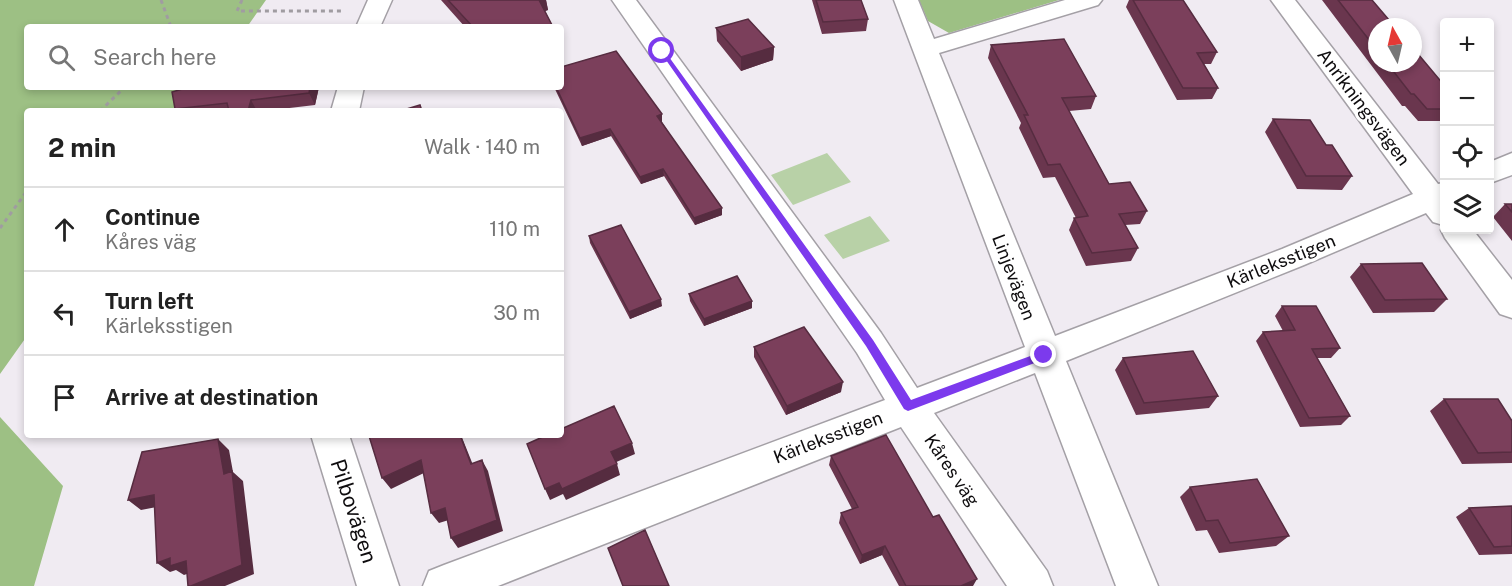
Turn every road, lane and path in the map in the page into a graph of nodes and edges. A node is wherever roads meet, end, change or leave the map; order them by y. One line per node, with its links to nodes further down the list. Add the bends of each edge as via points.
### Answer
1 (161, 0): 8 (path)
2 (242, 0): 7 (path, via 237,11)
3 (624, 0): 22 (street, Kåres väg, via 869,343)
4 (906, 0): 9 (street, Linjevägen)
5 (1090, 0): 9 (street)
6 (1283, 0): 17 (street, Anrikningsvägen)
7 (374, 13)
8 (170, 24)
9 (925, 49): 21 (street, Linjevägen)
10 (122, 90): 12 (path)
11 (350, 90): 13 (street)
12 (103, 108)
13 (346, 108)
14 (1512, 163): 15 (street)
15 (1494, 171)
16 (24, 195): 18 (path)
17 (1440, 202): 21 (street, Kärleksstigen)
18 (0, 228)
19 (1459, 234): 20 (street)
20 (1512, 305)
21 (1044, 355): 22 (street, Kärleksstigen); 27 (street, Linjevägen)
22 (908, 406): 25 (street, Kärleksstigen); 26 (street, Kåres väg)
23 (331, 438): 24 (street, Pilbovägen)
24 (378, 586)
25 (444, 586)
26 (1032, 586)
27 (1137, 586)

